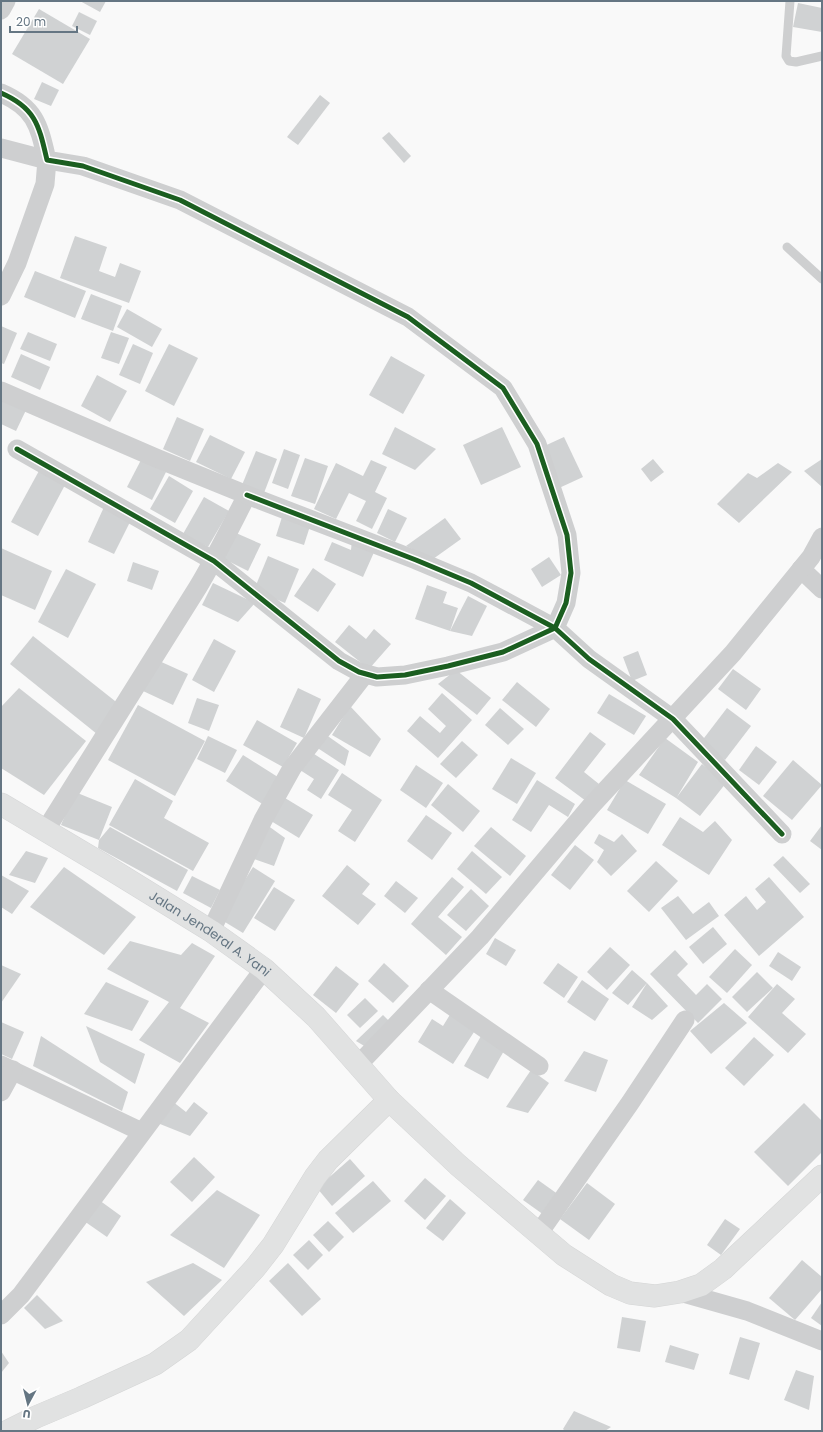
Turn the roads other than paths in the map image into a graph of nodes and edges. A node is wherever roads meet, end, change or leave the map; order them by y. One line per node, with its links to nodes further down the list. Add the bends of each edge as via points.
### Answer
1 (6, 1): 3 (street)
2 (790, 1): 4 (lane, via 786,56 789,61 796,62)
3 (1, 10)
4 (822, 56)
5 (1, 93): 7 (street, via 23,105 36,119)
6 (1, 148): 7 (street)
7 (47, 160): 10 (street, via 45,184 18,263); 18 (street, via 83,166 180,200 408,317 503,388 537,444 567,535 571,573 566,603)
8 (787, 247): 9 (lane)
9 (822, 279)
10 (1, 296)
11 (1, 391): 13 (street)
12 (17, 449): 15 (street)
13 (247, 495): 15 (street); 18 (street, via 437,568 471,583)
14 (822, 537): 16 (street, via 811,557)
15 (214, 561): 19 (street, via 339,660); 22 (street)
16 (801, 568): 17 (street); 20 (street, via 733,653)
17 (822, 589)
18 (555, 628): 19 (street, via 503,652 448,666 405,675 378,677); 20 (street, via 589,659)
19 (365, 674): 24 (street, via 292,768)
20 (672, 720): 23 (street); 26 (street, via 591,806 480,937)
21 (1, 804): 22 (main road, Jalan Jenderal A. Yani)
22 (44, 831): 24 (main road, Jalan Jenderal A. Yani)
23 (782, 834)
24 (211, 931): 25 (main road, Jalan Jenderal A. Yani)
25 (264, 969): 28 (main road, Jalan Jenderal A. Yani, via 316,1017); 33 (street)
26 (430, 990): 28 (street); 29 (street)
27 (685, 1020): 35 (street)
28 (358, 1066): 32 (main road, Jalan Jenderal A. Yani)
29 (539, 1066)
30 (7, 1068): 31 (street); 33 (street)
31 (1, 1092)
32 (389, 1100): 35 (main road, Jalan Jenderal A. Yani, via 458,1165); 39 (main road, via 328,1160 273,1245 189,1340 156,1364)
33 (142, 1132): 37 (street, via 21,1295)
34 (822, 1176): 36 (main road, Jalan Jenderal A. Yani, via 723,1269 701,1285)
35 (539, 1233): 36 (main road, Jalan Jenderal A. Yani, via 564,1255 611,1285 630,1293 655,1296)
36 (680, 1292): 38 (street, via 747,1311)
37 (1, 1315)
38 (822, 1341)
39 (8, 1431)

